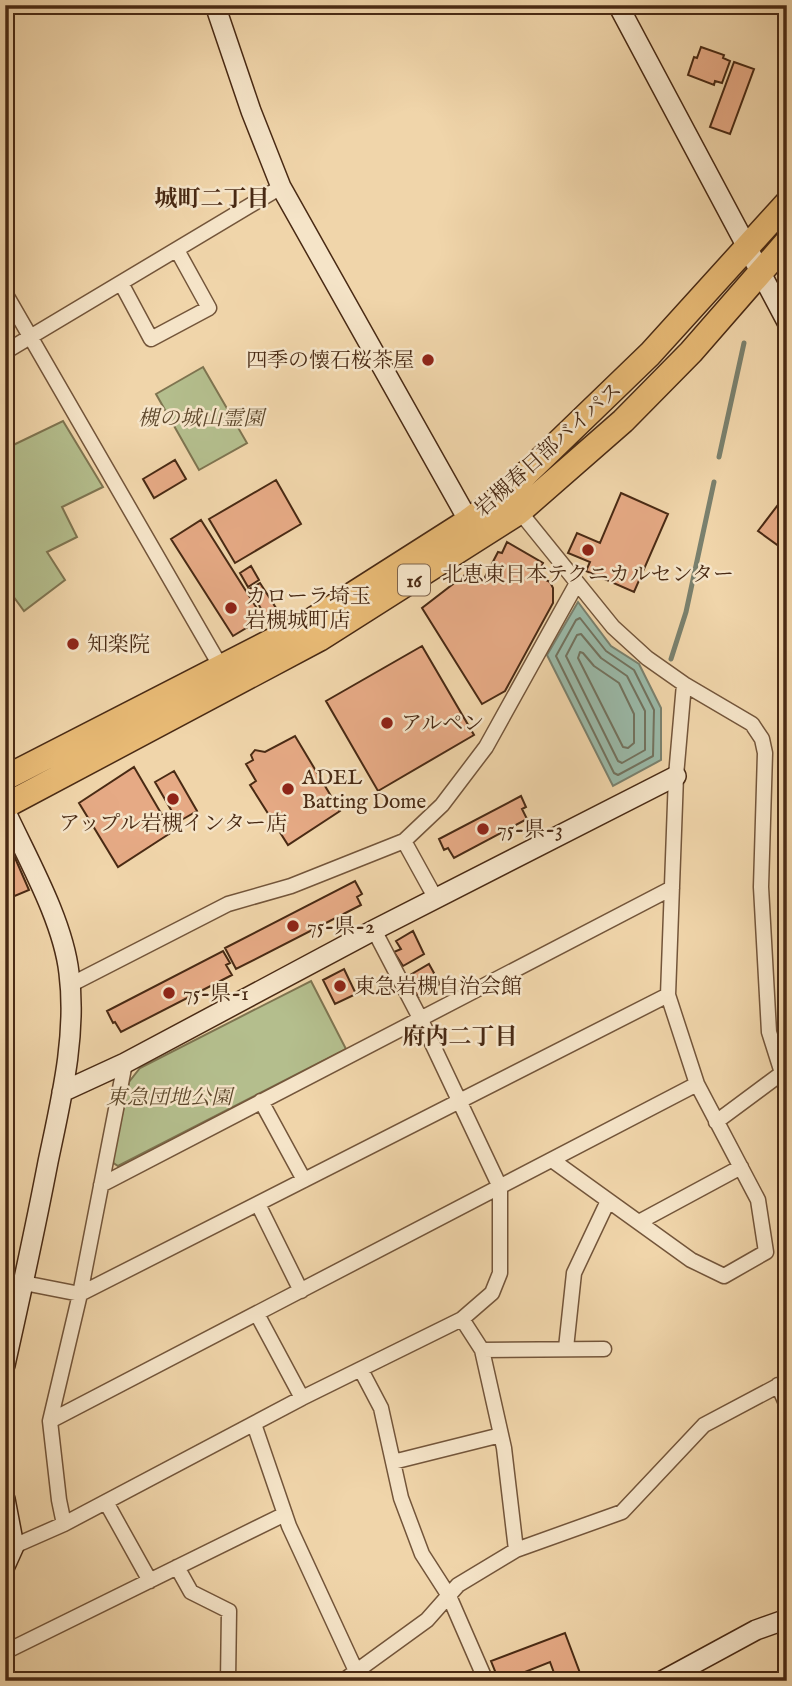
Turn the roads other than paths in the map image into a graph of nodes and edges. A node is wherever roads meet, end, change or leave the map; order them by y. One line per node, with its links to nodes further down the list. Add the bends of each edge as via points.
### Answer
1 (215, 5): 3 (street)
2 (618, 5): 6 (street)
3 (281, 187): 7 (street); 15 (street)
4 (787, 203): 6 (highway, 岩槻春日部バイパス / 16)
5 (787, 242): 8 (highway, 岩槻春日部バイパス / 16)
6 (747, 245): 8 (street); 14 (highway, 岩槻春日部バイパス / 16)
7 (177, 250): 9 (street); 9 (street, via 209,307 151,340)
8 (761, 271): 11 (street); 14 (highway, 岩槻春日部バイパス / 16, via 623,421)
9 (121, 283): 12 (street)
10 (5, 293): 12 (street)
11 (787, 322)
12 (31, 336): 13 (street); 17 (street)
13 (5, 352)
14 (513, 502): 15 (highway, 岩槻春日部バイパス / 16); 16 (street)
15 (474, 530): 17 (highway, 岩槻春日部バイパス / 16); 21 (highway, 岩槻春日部バイパス / 16, via 319,639)
16 (577, 583): 18 (street, via 613,627); 22 (street, via 486,747 442,805)
17 (221, 667): 20 (highway, 岩槻春日部バイパス / 16)
18 (684, 684): 19 (street); 30 (street, via 752,724 762,739 762,930 769,1032)
19 (676, 776): 23 (street); 24 (street)
20 (5, 778)
21 (5, 808): 26 (street, via 56,922)
22 (404, 841): 24 (street); 26 (street, via 291,887 228,904)
23 (672, 888): 27 (street); 28 (street)
24 (436, 899): 25 (street)
25 (374, 930): 28 (street); 29 (street)
26 (70, 985): 32 (street, via 70,1042)
27 (668, 995): 31 (street); 34 (street)
28 (420, 1018): 33 (street); 34 (street)
29 (125, 1063): 32 (street); 39 (street)
30 (785, 1077): 35 (street)
31 (697, 1084): 35 (street); 36 (street)
32 (62, 1092): 44 (street)
33 (261, 1101): 38 (street); 39 (street)
34 (459, 1101): 38 (street); 40 (street)
35 (716, 1122): 37 (street)
36 (552, 1160): 40 (street); 41 (street)
37 (741, 1167): 43 (street); 43 (street, via 758,1200 766,1252 724,1276)
38 (304, 1180): 42 (street)
39 (101, 1185): 46 (street)
40 (500, 1187): 45 (street); 48 (street, via 500,1273 492,1293)
41 (608, 1201): 43 (street); 49 (street, via 575,1273)
42 (258, 1204): 45 (street); 46 (street)
43 (639, 1223)
44 (24, 1283): 46 (street); 52 (street)
45 (301, 1291): 47 (street)
46 (80, 1294): 57 (street)
47 (257, 1314): 55 (street); 57 (street)
48 (462, 1319): 51 (street); 53 (street)
49 (566, 1348): 50 (street); 51 (street)
50 (604, 1349)
51 (482, 1350): 59 (street)
52 (5, 1365)
53 (361, 1370): 55 (street); 60 (street, via 381,1408)
54 (782, 1383): 56 (street); 66 (street, via 704,1425 622,1512)
55 (302, 1398): 58 (street)
56 (787, 1406)
57 (50, 1421): 64 (street)
58 (254, 1424): 62 (street); 63 (street)
59 (501, 1435): 60 (street); 66 (street)
60 (393, 1462): 70 (street, via 422,1554)
61 (5, 1499): 65 (street)
62 (106, 1502): 64 (street); 69 (street)
63 (285, 1514): 68 (street); 73 (street)
64 (64, 1524): 65 (street)
65 (14, 1546): 67 (street)
66 (516, 1550): 70 (street)
67 (5, 1566)
68 (177, 1567): 69 (street); 74 (street, via 191,1592 229,1611)
69 (150, 1581): 72 (street)
70 (449, 1596): 73 (street, via 427,1620); 76 (street)
71 (787, 1619): 77 (street, via 756,1630)
72 (5, 1652)
73 (356, 1671): 75 (street)
74 (228, 1681)
75 (343, 1681)
76 (486, 1681)
77 (662, 1681)

